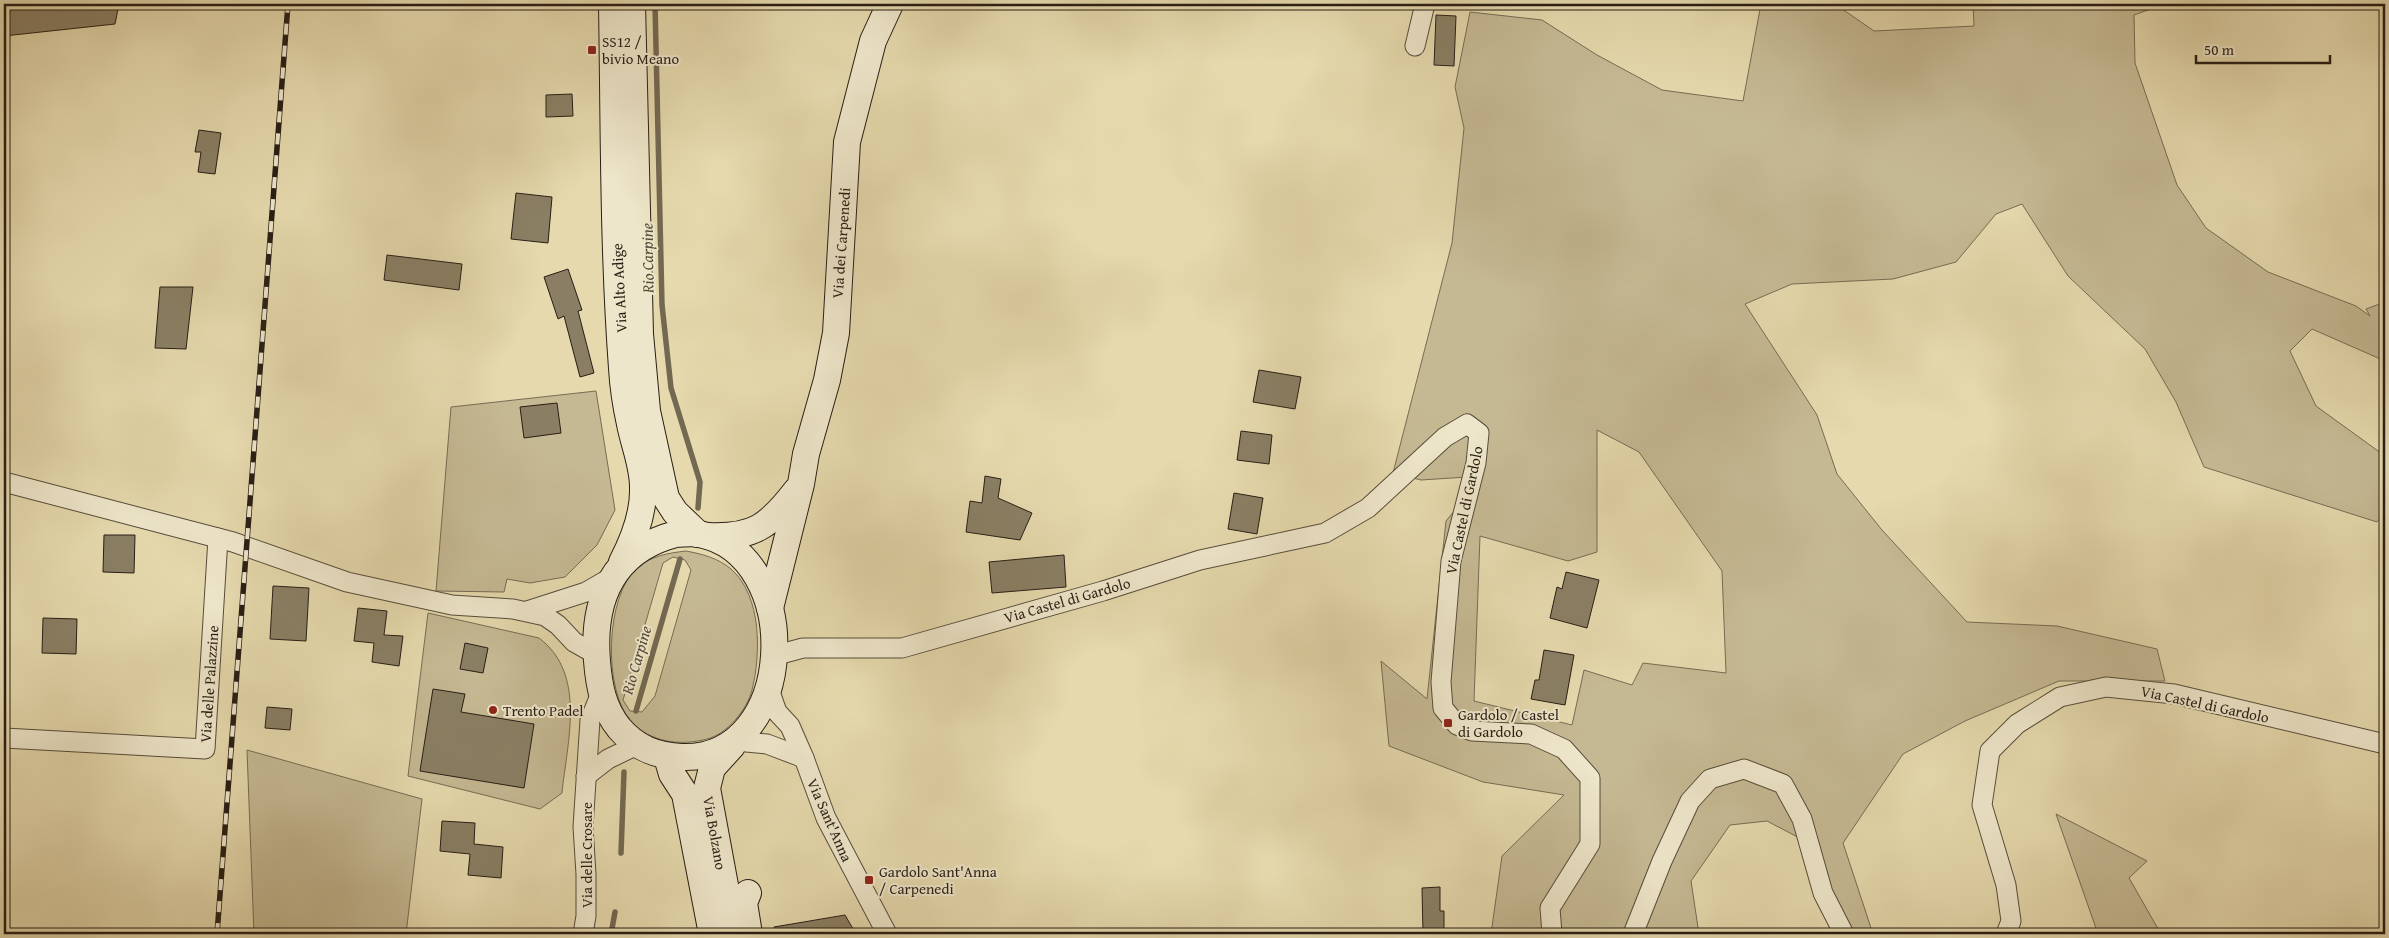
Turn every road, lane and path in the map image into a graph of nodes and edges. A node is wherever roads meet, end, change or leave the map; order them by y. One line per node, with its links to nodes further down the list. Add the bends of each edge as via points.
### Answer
1 (612, 4): 10 (main road, Via Alto Adige, via 622,369 643,486 633,541)
2 (632, 4): 8 (main road, Via Alto Adige, via 640,334 647,411 666,498 675,512)
3 (890, 4): 7 (main road, Via dei Carpenedi, via 873,40 847,142 836,333)
4 (1425, 4): 5 (street)
5 (1415, 46)
6 (4, 482): 9 (street)
7 (801, 484): 8 (main road, Via dei Carpenedi, via 777,516 760,528 728,537); 12 (main road, Via dei Carpenedi)
8 (702, 535): 10 (main road, Via dei Carpenedi, via 676,534 657,539 636,552); 12 (main road, via 726,544 744,558 757,576)
9 (218, 538): 11 (street, via 347,582 452,605); 18 (street, Via delle Palazzine, via 205,749)
10 (616, 571): 11 (street, via 586,592); 14 (main road, Via Alto Adige, via 599,606)
11 (527, 611): 14 (street, via 545,616 574,642)
12 (771, 615): 13 (street); 15 (main road, Via Bolzano)
13 (803, 648): 15 (street, Via Castel di Gardolo); 31 (street, Via Castel di Gardolo, via 902,648 1200,560 1325,532 1368,508 1445,437 1467,424 1479,433 1476,463 1451,561 1441,682 1442,708 1457,726 1472,731 1531,734 1564,748 1590,778 1590,844 1550,908)
14 (596, 654): 17 (main road, Via Alto Adige)
15 (773, 656): 16 (main road, Via Bolzano)
16 (769, 689): 19 (main road, Via Bolzano, via 764,704); 23 (street, Via Sant'Anna, via 777,712 790,726)
17 (601, 693): 21 (main road, Via Alto Adige, via 608,712); 24 (street, Via delle Crosare, via 590,720)
18 (4, 738)
19 (736, 741): 22 (main road, via 716,752 695,758); 23 (street, Via Sant'Anna, via 767,744); 28 (main road, Via Bolzano, via 712,768 707,788)
20 (2385, 744): 34 (street, Via Castel di Gardolo, via 2164,693 2106,687 2060,697 2017,724 1990,751 1982,805 2006,885 2011,921)
21 (637, 745): 22 (main road); 24 (street, via 608,759)
22 (667, 757): 27 (main road, Via Bolzano, via 672,774 685,794)
23 (804, 758): 30 (street, Via Sant'Anna, via 826,818)
24 (586, 776): 26 (street, Via delle Crosare, via 583,827 586,916)
25 (748, 893): 29 (main road, via 744,903)
26 (583, 934)
27 (712, 934)
28 (734, 934)
29 (749, 934)
30 (887, 934)
31 (1552, 934)
32 (1633, 934): 33 (street, via 1690,801 1710,779 1744,769 1783,784 1802,818 1824,893)
33 (1844, 934)
34 (2006, 934)

